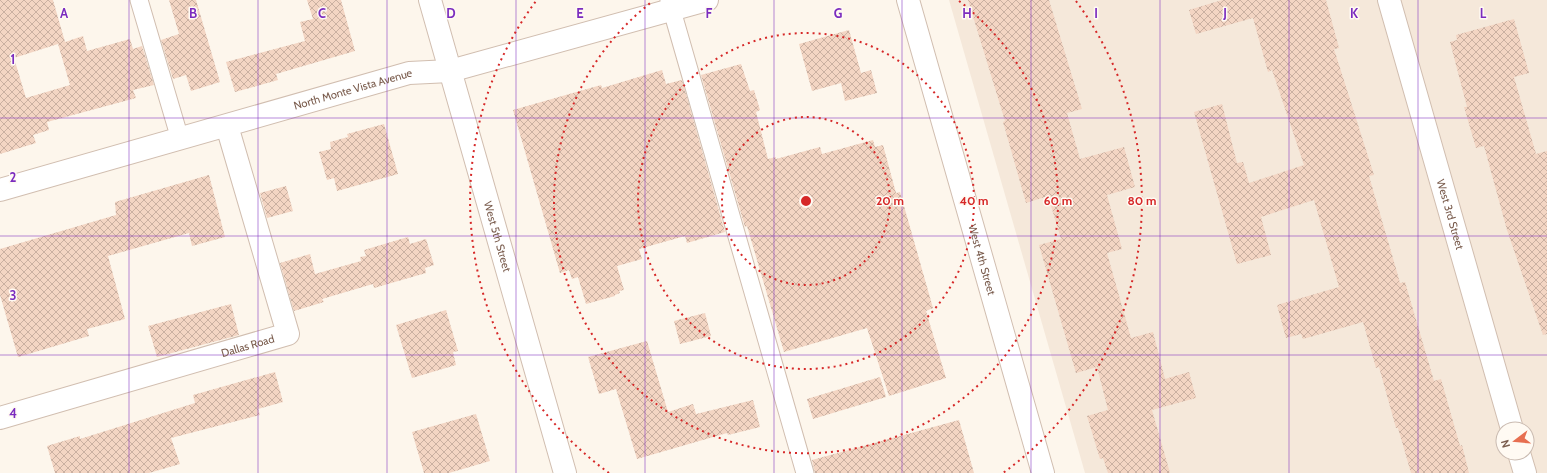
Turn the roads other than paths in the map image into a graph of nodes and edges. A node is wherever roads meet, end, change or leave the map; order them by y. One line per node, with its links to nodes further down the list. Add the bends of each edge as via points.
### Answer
1 (139, 0): 9 (lane)
2 (430, 0): 7 (street, West 5th Street)
3 (707, 0): 6 (street, North Monte Vista Avenue)
4 (908, 0): 16 (street, West 4th Street)
5 (1389, 0): 12 (street, West 3rd Street)
6 (671, 5): 7 (street, North Monte Vista Avenue); 15 (lane)
7 (450, 71): 8 (street, North Monte Vista Avenue, via 409,73); 14 (street, West 5th Street)
8 (227, 126): 9 (street, North Monte Vista Avenue); 11 (street, Dallas Road, via 288,334)
9 (180, 139): 10 (street, North Monte Vista Avenue)
10 (0, 190)
11 (0, 418)
12 (1510, 421)
13 (1521, 461): 17 (street)
14 (565, 473)
15 (805, 473)
16 (1043, 473)
17 (1525, 473)

